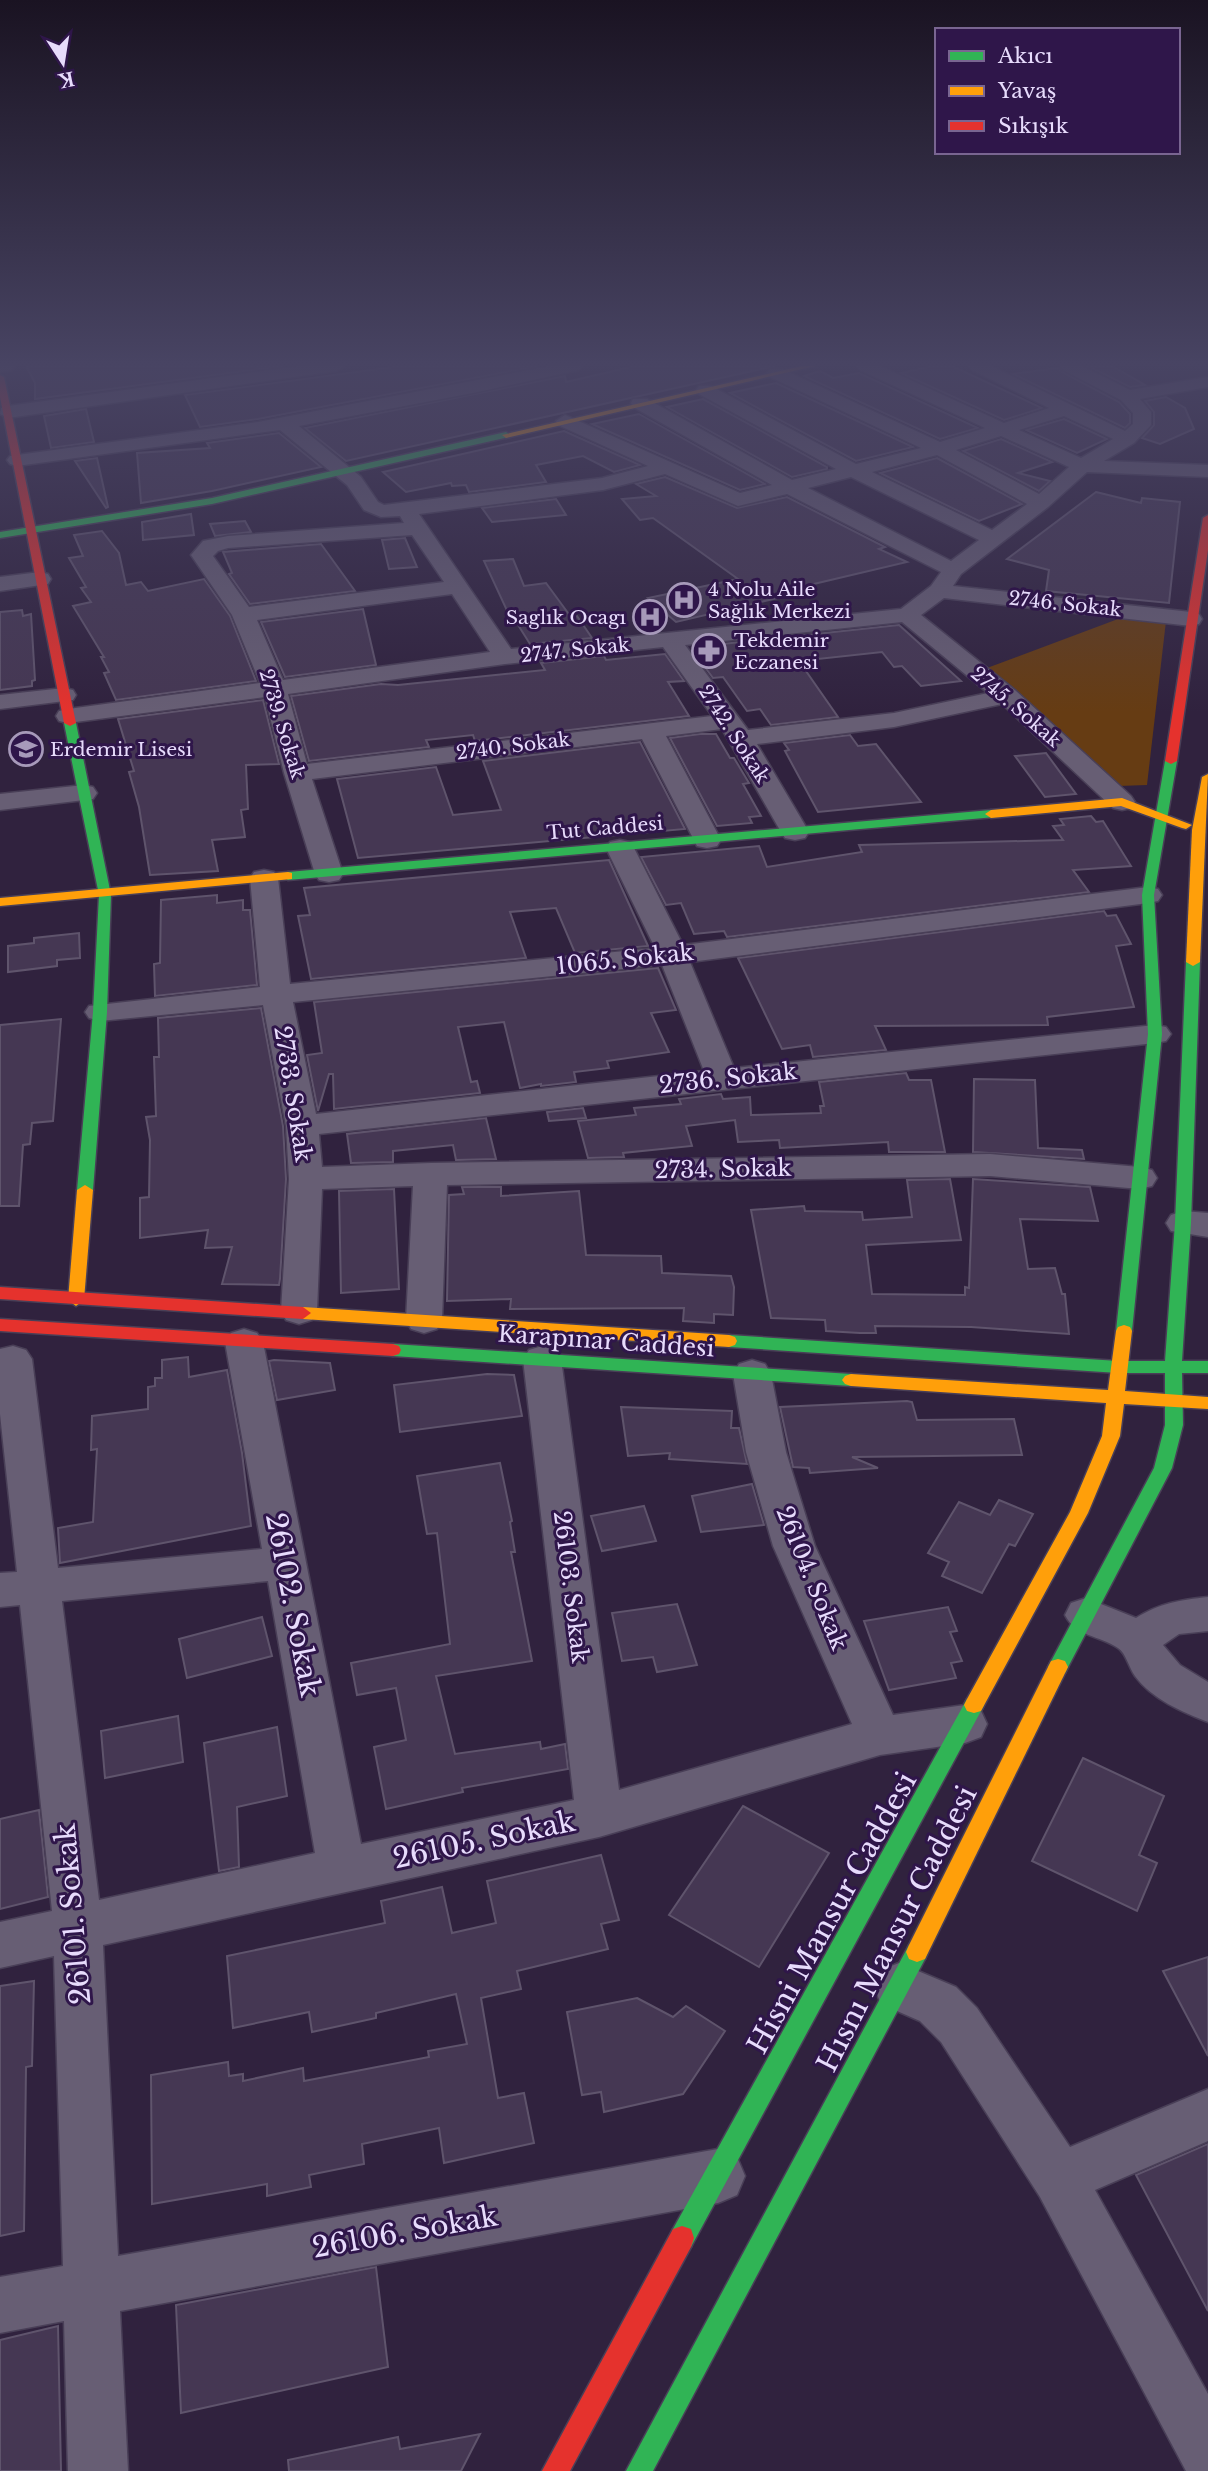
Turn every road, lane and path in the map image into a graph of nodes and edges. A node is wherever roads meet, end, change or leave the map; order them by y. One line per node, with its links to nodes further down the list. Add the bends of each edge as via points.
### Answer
1 (21, 481): 15 (main road)
2 (300, 481): 15 (main road)
3 (354, 481): 14 (street, via 371,506)
4 (613, 481): 14 (street)
5 (698, 481): 11 (street, via 738,500)
6 (779, 481): 11 (street)
7 (812, 481): 11 (street)
8 (876, 481): 17 (street)
9 (1000, 481): 12 (street)
10 (1065, 481): 12 (street)
11 (789, 487): 18 (street)
12 (1041, 503): 17 (street)
13 (1208, 518): 25 (main road, Hisni Mansur Caddesi)
14 (411, 519): 21 (street); 23 (street, 2739. Sokak, via 211,546 202,555)
15 (32, 532): 16 (main road); 19 (main road)
16 (0, 535)
17 (993, 539): 18 (street)
18 (953, 570): 22 (street)
19 (40, 579): 20 (street); 31 (main road)
20 (0, 584)
21 (458, 587): 23 (street); 27 (street)
22 (939, 591): 24 (street); 25 (street, 2746. Sokak)
23 (243, 615): 28 (street, 2739. Sokak)
24 (907, 615): 26 (street, 2747. Sokak); 29 (street, 2745. Sokak)
25 (1191, 619): 39 (main road, Hisni Mansur Caddesi)
26 (669, 640): 27 (street, 2747. Sokak); 32 (street, 2742. Sokak)
27 (505, 657): 28 (street, 2747. Sokak)
28 (275, 690): 31 (street, 2747. Sokak); 34 (street, 2739. Sokak)
29 (1007, 696): 32 (street, 2740. Sokak, via 894,720); 37 (street, 2745. Sokak)
30 (0, 702): 31 (street, 2747. Sokak)
31 (66, 706): 36 (main road)
32 (735, 729): 33 (street, 2740. Sokak); 41 (street, 2742. Sokak)
33 (650, 730): 34 (street, 2740. Sokak); 42 (street)
34 (297, 773): 44 (street, 2739. Sokak)
35 (1208, 777): 40 (main road, Hısnı Mansur Caddesi)
36 (84, 793): 38 (street); 46 (main road)
37 (1122, 802): 39 (main road, Tut Caddesi); 41 (main road, Tut Caddesi)
38 (0, 803)
39 (1163, 815): 40 (main road, Tut Caddesi); 47 (main road, Hisni Mansur Caddesi)
40 (1203, 830): 50 (main road, Hısnı Mansur Caddesi)
41 (795, 832): 42 (main road, Tut Caddesi)
42 (707, 840): 43 (main road, Tut Caddesi)
43 (620, 848): 44 (main road, Tut Caddesi); 49 (street)
44 (329, 874): 45 (main road, Tut Caddesi)
45 (264, 878): 46 (main road, Tut Caddesi); 51 (street, 2733. Sokak)
46 (105, 895): 48 (main road, Tut Caddesi); 52 (main road)
47 (1148, 895): 49 (street, 1065. Sokak); 53 (main road, Hisni Mansur Caddesi)
48 (0, 902)
49 (673, 955): 51 (street, 1065. Sokak); 54 (street)
50 (1200, 967): 59 (main road, Hısnı Mansur Caddesi)
51 (276, 995): 52 (street, 1065. Sokak); 55 (street, 2733. Sokak)
52 (100, 1012): 62 (main road)
53 (1155, 1034): 54 (street, 2736. Sokak); 58 (main road, Hisni Mansur Caddesi)
54 (723, 1079): 55 (street, 2736. Sokak)
55 (302, 1126): 57 (street, 2733. Sokak)
56 (431, 1174): 57 (street, 2734. Sokak); 58 (street, 2734. Sokak, via 990,1165); 63 (street)
57 (306, 1178): 61 (street, 2733. Sokak)
58 (1140, 1178): 68 (main road, Hisni Mansur Caddesi)
59 (1196, 1224): 67 (main road, Hısnı Mansur Caddesi)
60 (0, 1293): 62 (main road, Karapınar Caddesi)
61 (299, 1311): 62 (main road, Karapınar Caddesi); 63 (main road, Karapınar Caddesi)
62 (75, 1315): 64 (main road, Karapınar Caddesi); 65 (street, via 44,1339)
63 (424, 1320): 68 (main road, Karapınar Caddesi)
64 (244, 1342): 66 (main road, Karapınar Caddesi); 74 (street, 26102. Sokak)
65 (4, 1349): 75 (street, 26101. Sokak)
66 (542, 1359): 70 (main road, Karapınar Caddesi); 82 (street, 26103. Sokak)
67 (1173, 1366): 68 (main road, Karapınar Caddesi); 69 (main road, Karapınar Caddesi); 72 (main road, Hısnı Mansur Caddesi)
68 (1118, 1367): 71 (main road, Hisni Mansur Caddesi)
69 (1208, 1367)
70 (752, 1374): 71 (main road, Karapınar Caddesi); 81 (street, 26104. Sokak, via 766,1452 794,1546)
71 (1117, 1399): 72 (main road, Karapınar Caddesi); 80 (main road, Hisni Mansur Caddesi, via 1111,1436 1079,1514)
72 (1172, 1402): 73 (main road, Karapınar Caddesi); 77 (main road, Hısnı Mansur Caddesi, via 1174,1425 1163,1468)
73 (1208, 1403)
74 (285, 1563): 75 (street); 83 (street, 26102. Sokak)
75 (20, 1589): 84 (street, 26101. Sokak)
76 (1208, 1614): 78 (street, via 1170,1618)
77 (1086, 1615): 78 (street); 86 (main road, Hısnı Mansur Caddesi)
78 (1139, 1638): 79 (street, via 1143,1656 1160,1676)
79 (1208, 1703)
80 (965, 1724): 81 (street, 26105. Sokak); 88 (main road, Hisni Mansur Caddesi)
81 (880, 1736): 82 (street, 26105. Sokak)
82 (599, 1816): 83 (street, 26105. Sokak)
83 (342, 1869): 84 (street, 26105. Sokak)
84 (78, 1926): 85 (street, 26105. Sokak); 90 (street, 26101. Sokak)
85 (0, 1945)
86 (899, 1987): 89 (street, via 938,2004 958,2025); 95 (main road, Hısnı Mansur Caddesi)
87 (1208, 2115): 89 (street)
88 (718, 2176): 90 (street, 26106. Sokak); 94 (main road, Hisni Mansur Caddesi)
89 (1059, 2178): 92 (street)
90 (92, 2288): 91 (street, 26106. Sokak); 93 (street, 26101. Sokak)
91 (0, 2305)
92 (1208, 2453)
93 (98, 2471)
94 (555, 2471)
95 (639, 2471)

